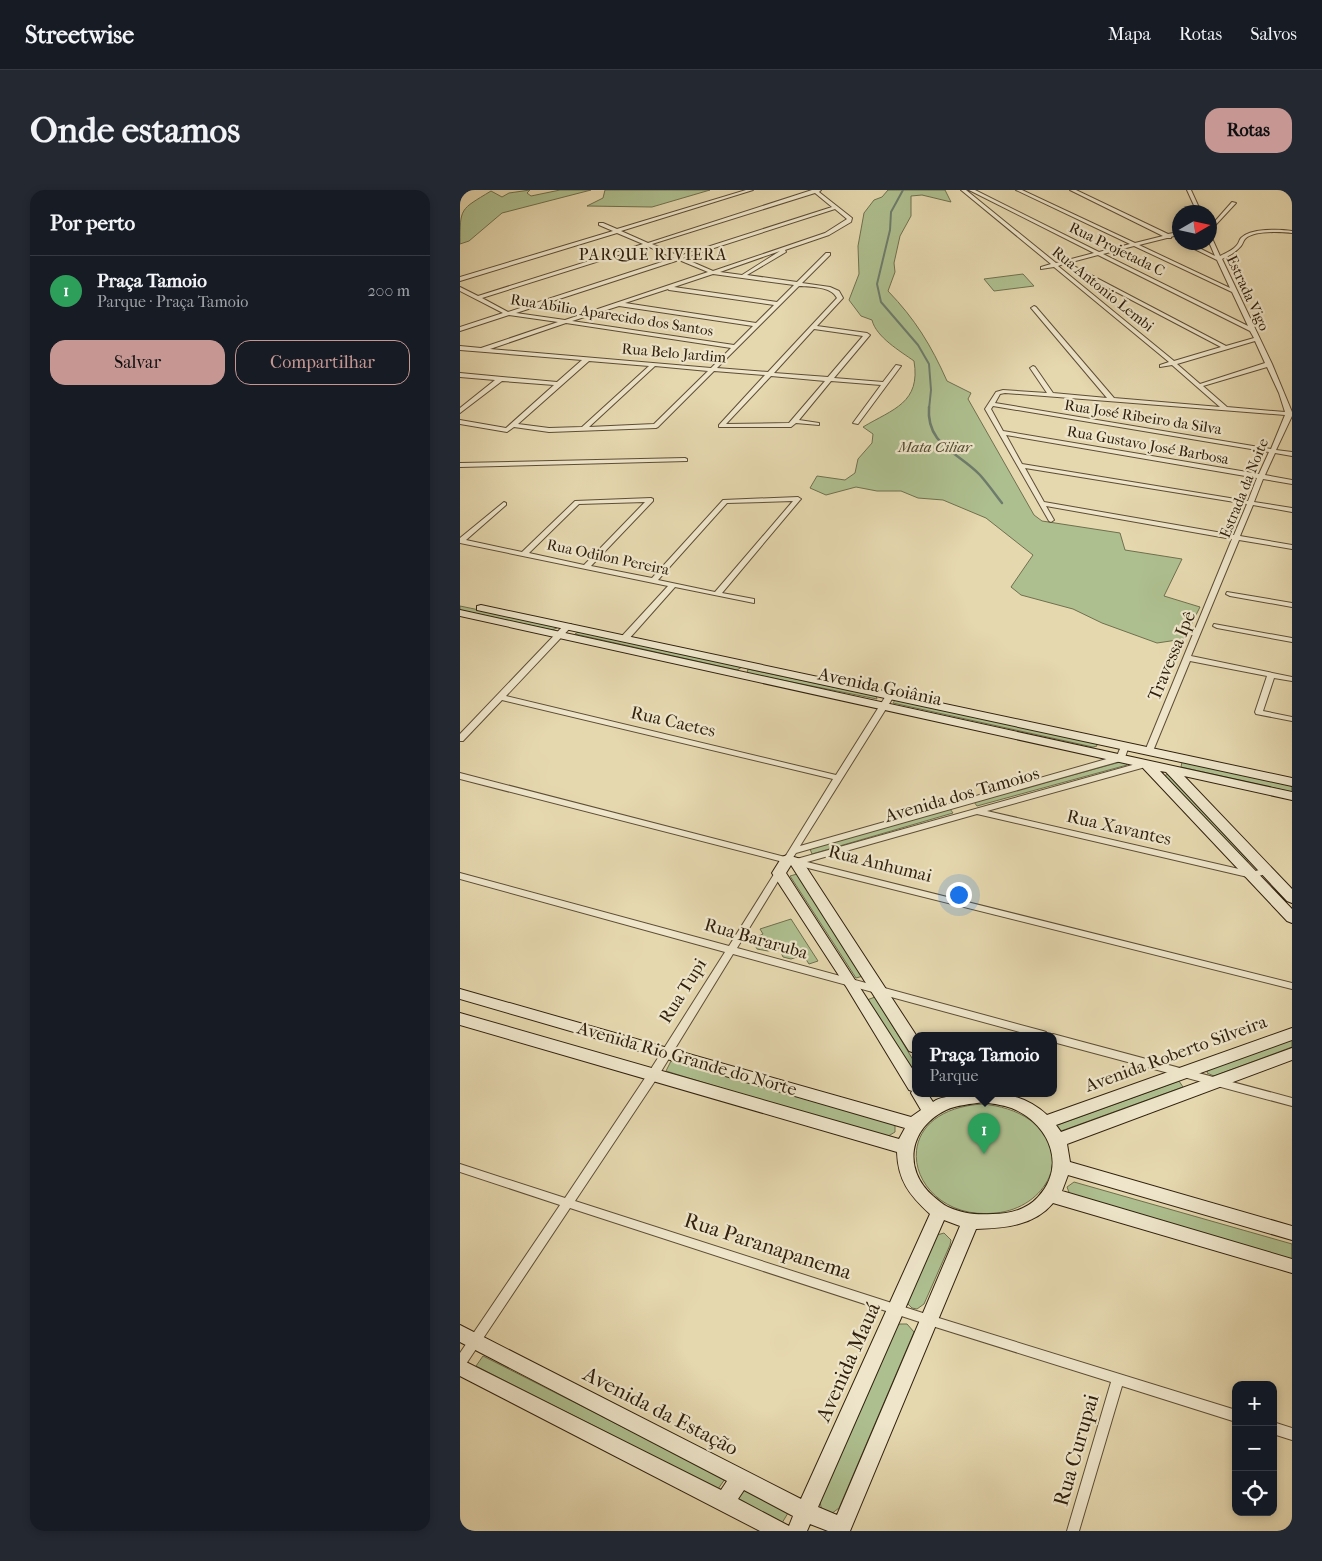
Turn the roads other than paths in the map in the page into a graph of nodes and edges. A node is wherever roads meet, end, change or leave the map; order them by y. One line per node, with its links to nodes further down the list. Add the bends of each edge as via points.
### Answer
1 (751, 190): 15 (street)
2 (816, 190): 12 (street); 20 (street)
3 (963, 190): 9 (street, Rua Antonio Lembi)
4 (971, 190): 8 (street, Rua Projetada C)
5 (1018, 190): 21 (street)
6 (1072, 190): 18 (street)
7 (1189, 190): 11 (street)
8 (980, 195): 9 (street); 26 (street, Rua Projetada C)
9 (971, 197): 30 (street, Rua Antonio Lembi)
10 (1234, 203): 14 (street)
11 (1196, 205)
12 (836, 207): 22 (street, via 850,218 849,221 832,232); 27 (street)
13 (601, 224): 15 (street)
14 (1217, 224)
15 (616, 231): 20 (street); 34 (street)
16 (1292, 232): 28 (street, via 1274,230 1250,234 1243,238 1234,252)
17 (1172, 235): 18 (street)
18 (1168, 236): 19 (street); 21 (street)
19 (1172, 238)
20 (647, 244): 27 (street); 39 (street)
21 (1136, 245): 26 (street); 38 (street)
22 (786, 247): 32 (street); 33 (street)
23 (1198, 250): 28 (street)
24 (1215, 250): 28 (street, Estrada Vigo)
25 (828, 254): 35 (street)
26 (1098, 254): 29 (street); 48 (street, Rua Projetada C)
27 (678, 258): 32 (street); 43 (street)
28 (1218, 259): 38 (street, Estrada Vigo)
29 (1064, 263): 30 (street); 52 (street)
30 (1055, 265): 31 (street); 55 (street, Rua Antonio Lembi)
31 (1043, 268)
32 (711, 272): 33 (street); 36 (street)
33 (743, 276): 35 (street)
34 (460, 279)
35 (797, 284): 41 (street); 46 (street, via 828,288 837,292 840,298)
36 (666, 288): 40 (street); 41 (street)
37 (460, 289): 39 (street, Rua Abilio Aparecido dos Santos)
38 (1233, 291): 48 (street, Estrada Vigo)
39 (477, 298): 43 (street, Rua Abilio Aparecido dos Santos)
40 (616, 304): 44 (street); 45 (street)
41 (776, 304): 45 (street)
42 (1034, 308): 70 (street)
43 (506, 313): 44 (street, Rua Abilio Aparecido dos Santos); 47 (street)
44 (563, 322): 50 (street, Rua Abilio Aparecido dos Santos); 53 (street)
45 (756, 325): 50 (street)
46 (813, 327): 62 (street); 65 (street, via 867,335)
47 (460, 329)
48 (1252, 330): 49 (street, Estrada Vigo)
49 (1256, 339): 52 (street); 57 (street, Estrada Vigo)
50 (734, 347): 60 (street)
51 (460, 348): 53 (street, Rua Belo Jardim)
52 (1226, 348): 55 (street)
53 (481, 350): 54 (street, Rua Belo Jardim)
54 (587, 358): 56 (street, Rua Belo Jardim); 66 (street)
55 (1173, 363): 59 (street); 68 (street, Rua Antonio Lembi)
56 (654, 364): 60 (street, Rua Belo Jardim); 82 (street)
57 (1269, 364): 68 (street); 74 (street, Estrada Vigo)
58 (898, 366): 67 (street)
59 (1162, 366)
60 (713, 368): 62 (street, Rua Belo Jardim); 82 (street, via 656,426)
61 (1033, 368): 69 (street)
62 (768, 374): 65 (street, Rua Belo Jardim); 76 (street, via 721,426)
63 (460, 375): 64 (street)
64 (500, 378): 66 (street); 73 (street)
65 (829, 379): 67 (street, Rua Belo Jardim); 76 (street)
66 (558, 384): 81 (street)
67 (886, 384): 77 (street)
68 (1199, 386): 72 (street, Rua Antonio Lembi)
69 (1051, 395): 70 (street); 71 (street, via 1005,391 998,393)
70 (1112, 400): 72 (street)
71 (990, 404): 83 (street, via 988,409); 84 (street, Rua José Ribeiro da Silva)
72 (1226, 409): 74 (street)
73 (460, 411)
74 (1291, 414): 79 (street, Estrada da Noite)
75 (460, 422): 81 (street)
76 (792, 423): 78 (street)
77 (856, 423)
78 (817, 424)
79 (1283, 426): 80 (street); 84 (street, Estrada da Noite)
80 (1292, 427)
81 (510, 428): 82 (street)
82 (584, 428)
83 (1000, 432): 88 (street); 89 (street, Rua Gustavo José Barbosa)
84 (1272, 450): 85 (street, Rua José Ribeiro da Silva); 89 (street, Estrada da Noite)
85 (1292, 454)
86 (685, 460): 87 (street)
87 (460, 464)
88 (1018, 465): 91 (street); 92 (street)
89 (1261, 477): 90 (street, Rua Gustavo José Barbosa); 92 (street, Estrada da Noite)
90 (1292, 482)
91 (1041, 503): 95 (street); 96 (street)
92 (1251, 503): 94 (street); 96 (street, Estrada da Noite)
93 (504, 504): 97 (street)
94 (1292, 510)
95 (1050, 520)
96 (1237, 536): 98 (street); 101 (street, Estrada da Noite)
97 (460, 541): 99 (street, Rua Odilon Pereira)
98 (1292, 546)
99 (524, 554): 100 (street, Rua Odilon Pereira); 100 (street, via 577,502 651,500)
100 (586, 567): 102 (street, Rua Odilon Pereira)
101 (1223, 572): 114 (street, Travessa Ipê)
102 (653, 581): 103 (street, Rua Odilon Pereira); 104 (street, via 725,500 798,499)
103 (673, 585): 104 (street, Rua Odilon Pereira); 112 (street)
104 (717, 594): 106 (street, Rua Odilon Pereira)
105 (1230, 594): 108 (street)
106 (751, 601)
107 (460, 604): 111 (street, Avenida Goiânia)
108 (1292, 605)
109 (460, 613): 111 (street, Avenida Goiânia)
110 (1216, 626): 113 (street)
111 (564, 630): 112 (street, Avenida Goiânia); 115 (street, Avenida Goiânia); 118 (street)
112 (624, 638): 115 (street, Avenida Goiânia)
113 (1292, 640)
114 (1188, 658): 116 (street); 123 (street, Travessa Ipê)
115 (744, 670): 119 (street, Avenida Goiânia)
116 (1271, 675): 117 (street); 120 (street, via 1259,712)
117 (1292, 679)
118 (501, 697): 121 (street); 126 (street, Rua Caetes)
119 (887, 701): 122 (street, Avenida Goiânia); 126 (street, Rua Tupi)
120 (1292, 719)
121 (460, 739)
122 (1123, 752): 123 (street, Avenida Goiânia); 129 (street, Avenida dos Tamoios)
123 (1147, 757): 124 (street, Avenida Goiânia); 130 (street, Avenida dos Tamoios); 133 (street)
124 (1172, 763): 127 (street, Avenida Goiânia); 128 (street, Avenida Goiânia); 132 (street)
125 (460, 776): 131 (street, Rua Anhumai)
126 (838, 778): 131 (street, Rua Tupi)
127 (1292, 782)
128 (1292, 796)
129 (968, 801): 130 (street); 131 (street, Avenida dos Tamoios)
130 (978, 811): 131 (street, Avenida dos Tamoios); 133 (street, Rua Xavantes)
131 (788, 862): 137 (street, Rua Tupi); 138 (street); 139 (street, Rua Anhumai); 140 (street)
132 (1266, 871): 133 (street, Rua Xavantes); 135 (street)
133 (1252, 875): 136 (street)
134 (460, 876): 137 (street, Rua Bararuba)
135 (1292, 898)
136 (1292, 918)
137 (732, 949): 138 (street, Rua Bararuba); 147 (street, Rua Tupi)
138 (852, 984): 140 (street, Rua Bararuba); 151 (street)
139 (1292, 986)
140 (881, 992): 143 (street, Rua Bararuba); 146 (street)
141 (460, 994): 147 (street, Avenida Rio Grande do Norte)
142 (460, 1019): 150 (street, Avenida Rio Grande do Norte)
143 (1032, 1032)
144 (1292, 1034): 149 (street, Avenida Roberto Silveira)
145 (1057, 1039): 149 (street)
146 (912, 1042)
147 (666, 1053): 150 (street, Rua Tupi); 159 (street, Avenida Rio Grande do Norte)
148 (1292, 1054): 152 (street)
149 (1184, 1073): 152 (street); 158 (street, Avenida Roberto Silveira)
150 (653, 1074): 161 (street, Avenida Rio Grande do Norte); 165 (street, Rua Tupi)
151 (912, 1081)
152 (1218, 1082): 156 (street); 160 (street)
153 (922, 1097): 157 (street)
154 (946, 1097): 157 (street)
155 (992, 1097): 158 (street, via 1033,1112)
156 (1292, 1102)
157 (930, 1110): 159 (street)
158 (1046, 1122): 160 (street)
159 (914, 1124): 161 (street)
160 (1058, 1140): 162 (street)
161 (904, 1147): 166 (street, via 904,1165 910,1183)
162 (1063, 1166): 164 (street); 168 (street)
163 (460, 1168): 165 (street, Rua Paranapanema)
164 (1051, 1195): 167 (street, via 1040,1206 1008,1221); 169 (street)
165 (567, 1202): 170 (street, Rua Paranapanema); 172 (street, Rua Tupi)
166 (940, 1211): 167 (street); 170 (street, Avenida Mauá)
167 (970, 1222): 171 (street)
168 (1292, 1233)
169 (1292, 1266)
170 (896, 1309): 171 (street, Rua Paranapanema); 181 (street, Avenida Mauá)
171 (929, 1320): 175 (street, Rua Paranapanema); 182 (street)
172 (468, 1337): 173 (street); 179 (street, Avenida da Estação)
173 (460, 1363)
174 (460, 1367): 180 (street)
175 (1118, 1380): 176 (street, Rua Paranapanema); 185 (street, Rua Curupai)
176 (1232, 1415)
177 (1277, 1429): 178 (street)
178 (1292, 1434)
179 (740, 1478): 180 (street); 181 (street, Avenida da Estação)
180 (726, 1501): 183 (street)
181 (806, 1512): 182 (street, Avenida da Estação); 184 (street, Avenida Mauá)
182 (841, 1529)
183 (782, 1531)
184 (797, 1531)
185 (1073, 1531)

